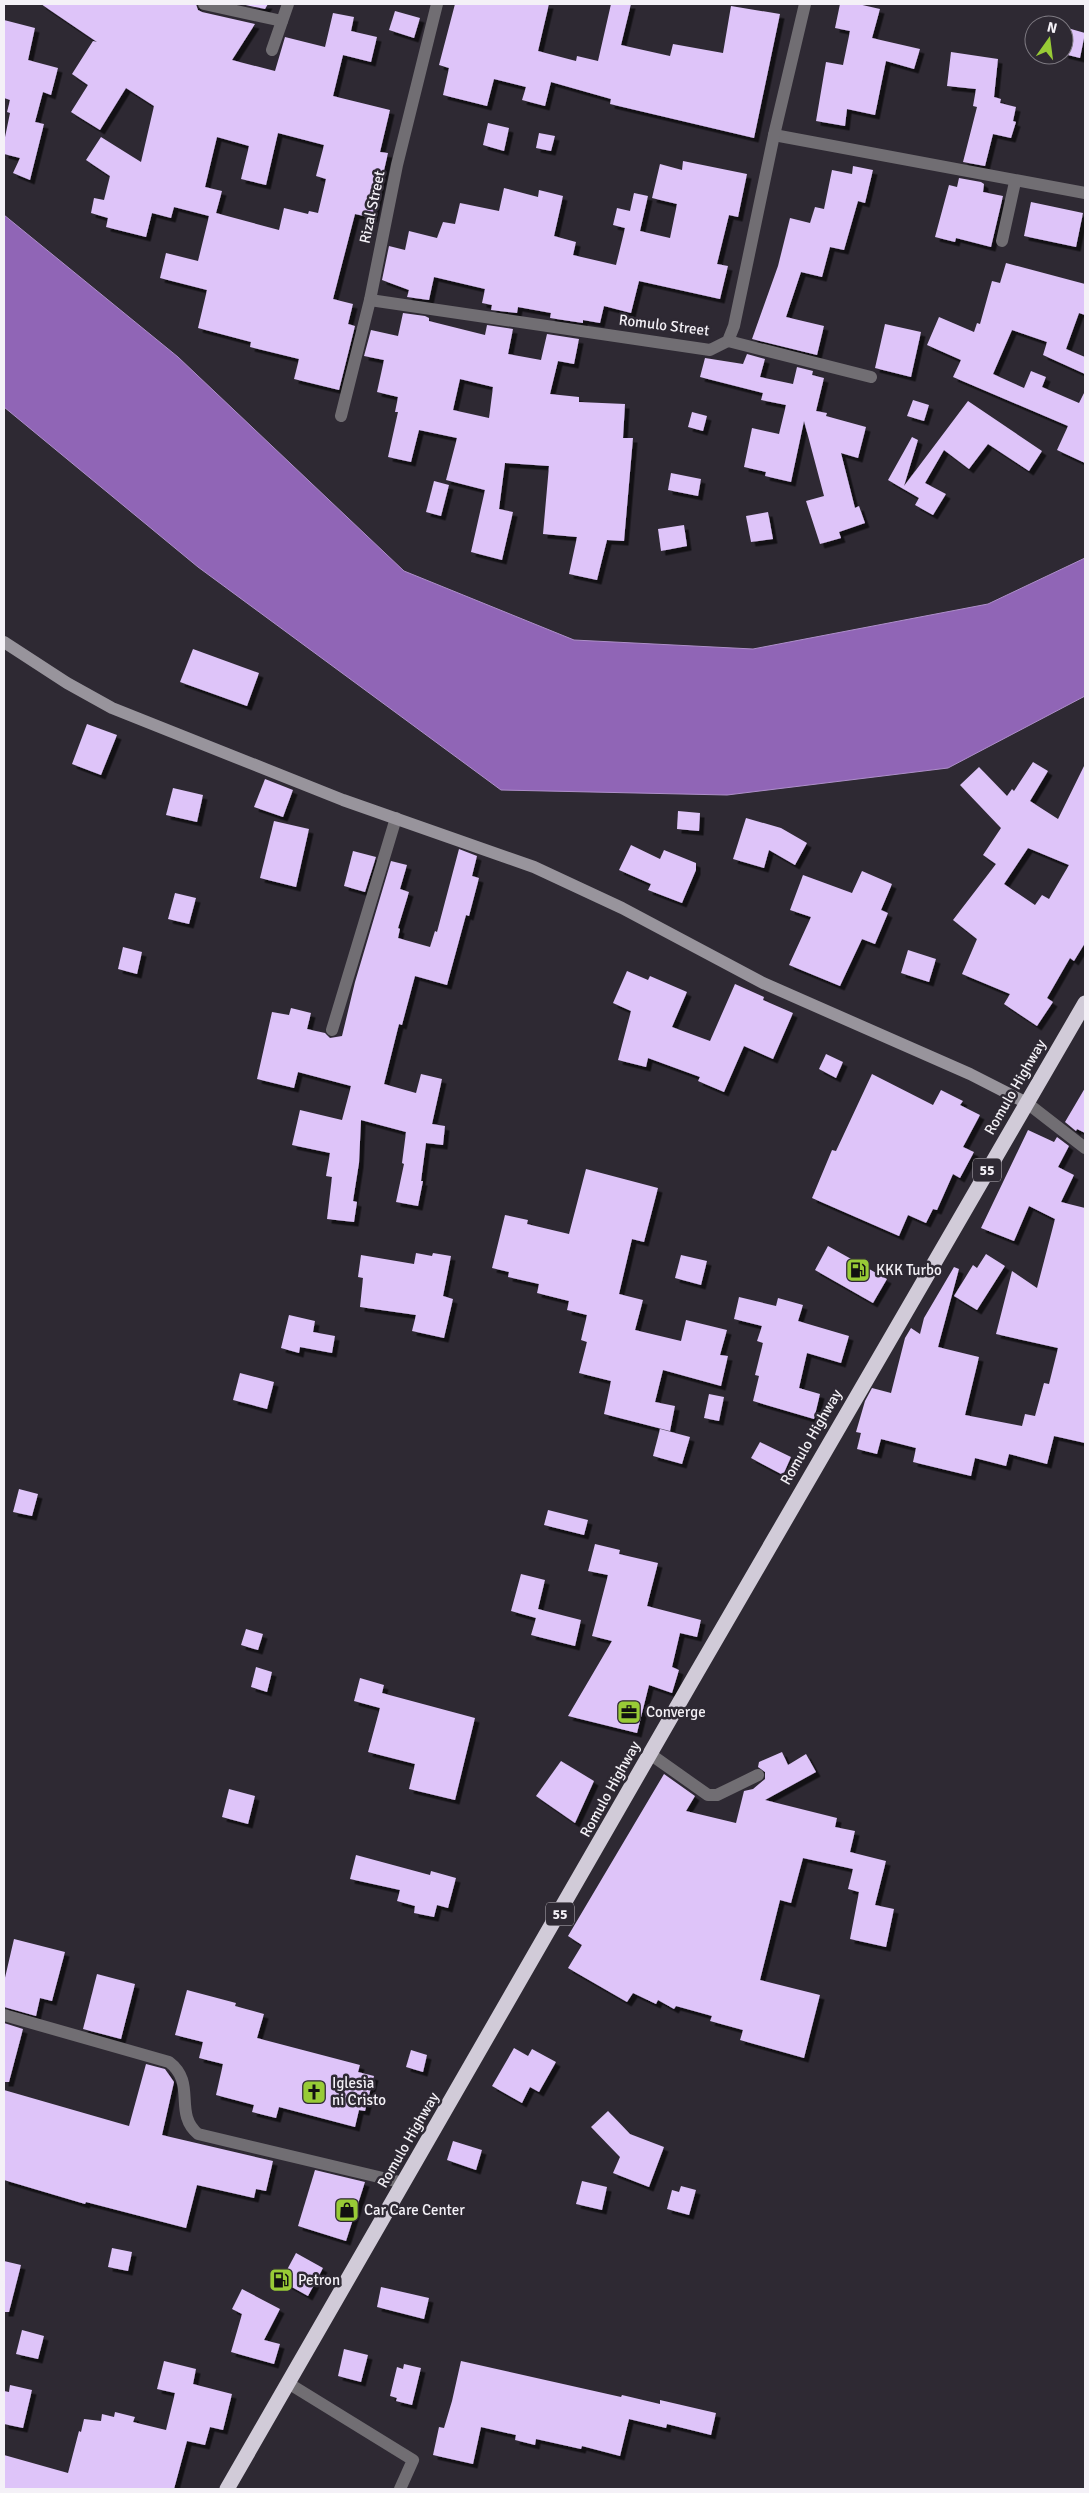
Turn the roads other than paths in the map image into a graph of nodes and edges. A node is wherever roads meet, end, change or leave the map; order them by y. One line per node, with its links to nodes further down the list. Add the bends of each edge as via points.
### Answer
1 (204, 4): 5 (street)
2 (288, 4): 5 (street)
3 (436, 4): 11 (street, Rizal Street, via 397,165)
4 (805, 4): 7 (street, Romulo Street)
5 (282, 21): 6 (street)
6 (272, 50)
7 (774, 135): 8 (street); 12 (street, Romulo Street, via 734,326)
8 (1015, 182): 9 (street); 10 (street)
9 (1085, 193)
10 (1002, 241)
11 (370, 300): 12 (street, Romulo Street, via 710,350); 14 (street, Rizal Street)
12 (728, 341): 13 (street)
13 (871, 377)
14 (341, 416)
15 (4, 642): 16 (street, via 112,708 245,763)
16 (396, 818): 18 (street); 19 (street, via 534,867 581,888 763,982)
17 (1085, 1003): 19 (highway, Romulo Highway / 55)
18 (332, 1030)
19 (1027, 1102): 20 (street); 21 (highway, Romulo Highway / 55)
20 (1085, 1148)
21 (650, 1754): 22 (street, via 708,1795 717,1795); 24 (highway, Romulo Highway / 55)
22 (758, 1775)
23 (4, 2015): 24 (street, via 169,2062 182,2075 187,2120 198,2134)
24 (404, 2184): 25 (highway, Romulo Highway / 55)
25 (288, 2383): 26 (highway, Romulo Highway / 55); 27 (street, via 413,2460)
26 (227, 2489)
27 (400, 2489)

